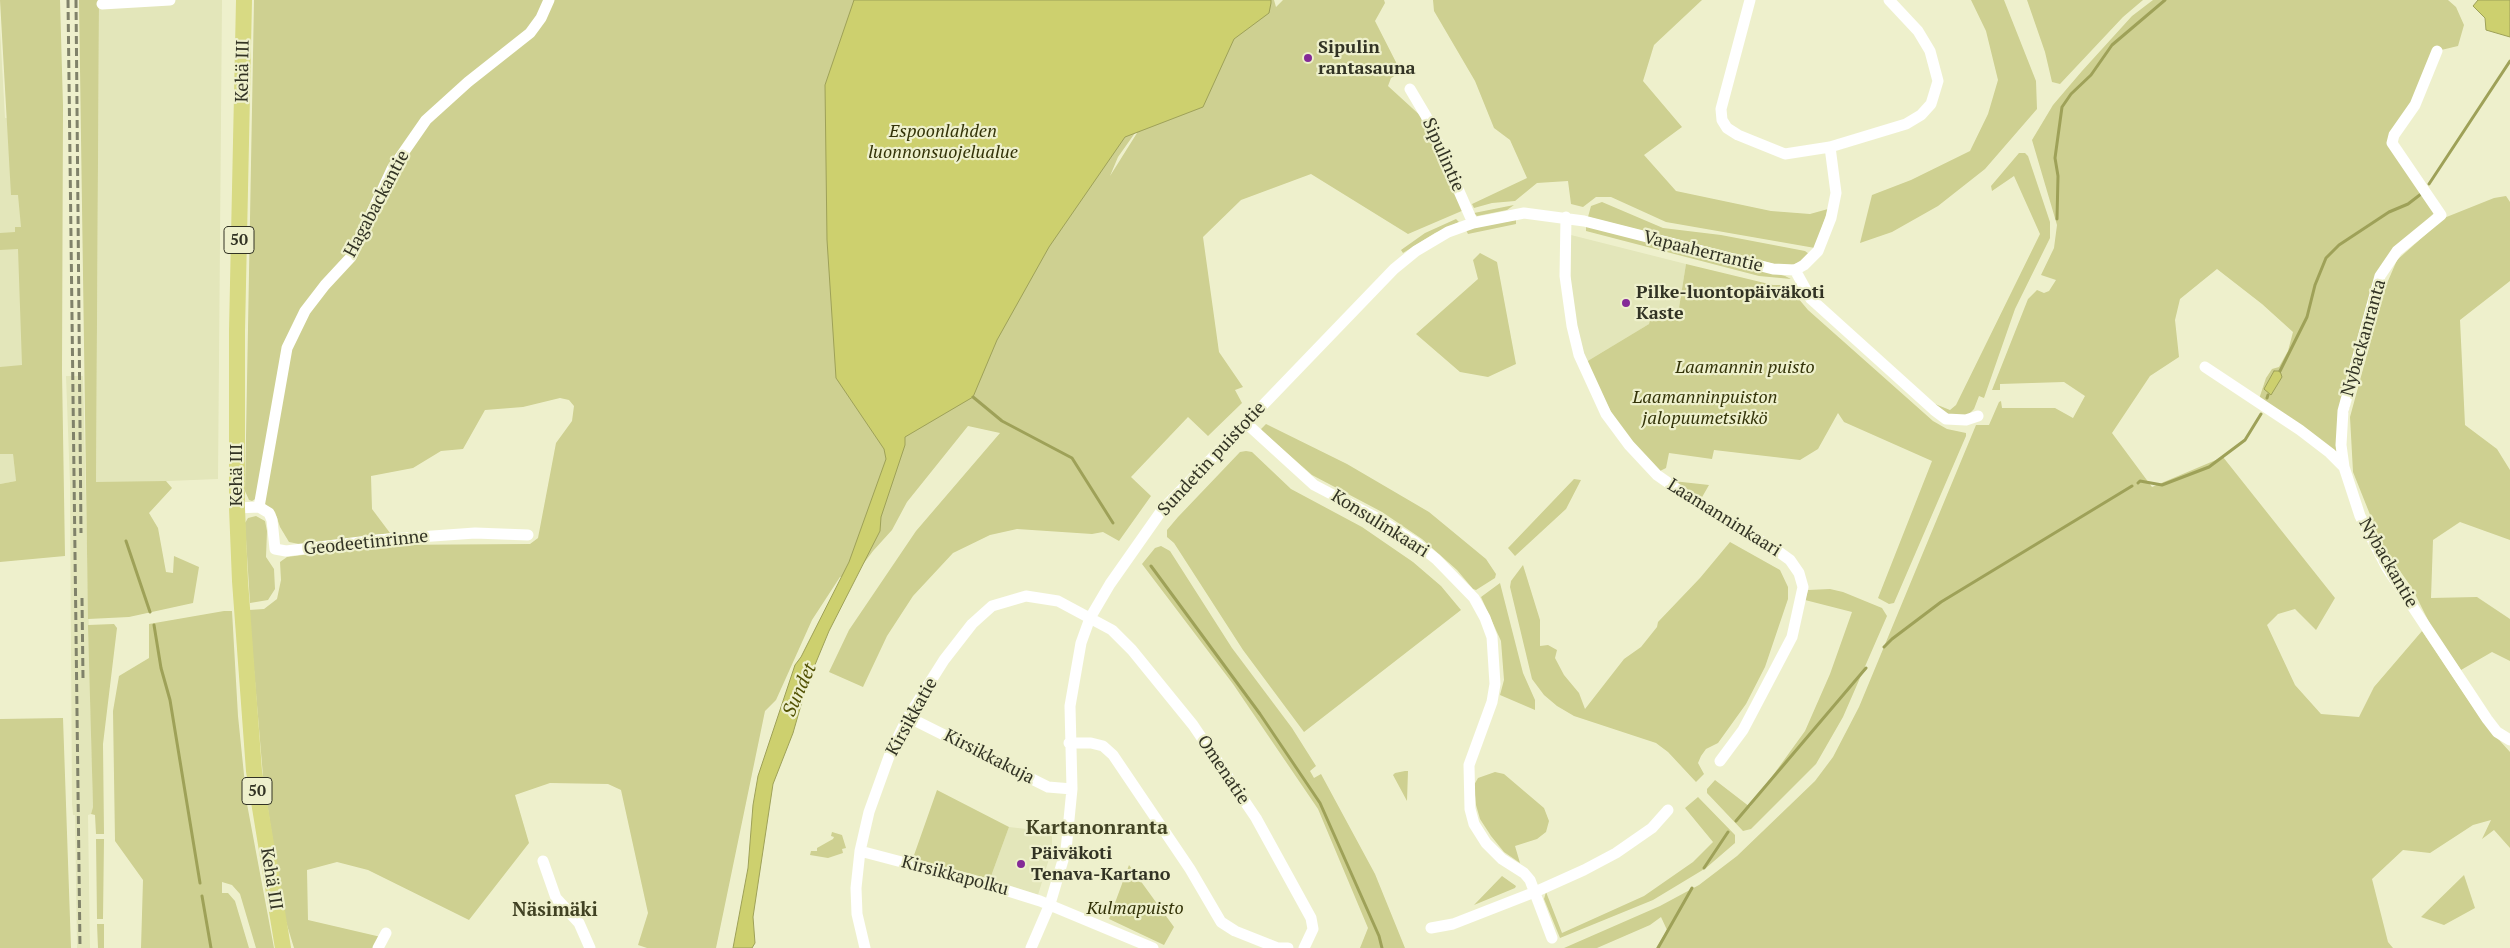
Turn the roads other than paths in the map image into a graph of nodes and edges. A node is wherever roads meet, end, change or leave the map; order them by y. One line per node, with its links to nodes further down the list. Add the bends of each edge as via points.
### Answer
1 (170, 0): 6 (street)
2 (244, 0): 18 (highway, Kehä III / 50)
3 (549, 0): 17 (street, Hagabackantie, via 530,34 468,82 426,120 392,169 352,257 305,311 287,348)
4 (1750, 0): 9 (street, via 1721,109 1724,124 1738,135 1786,154)
5 (1889, 0): 9 (street, via 1918,31 1930,51 1938,81 1937,91 1921,115 1906,124)
6 (102, 4)
7 (2437, 50): 16 (street, Nybackanranta, via 2416,105 2392,142 2440,215 2397,251 2380,276 2343,411 2341,445)
8 (1410, 89): 11 (street, Sipulintie, via 1426,116)
9 (1830, 147): 12 (street, via 1836,193 1830,218 1818,251)
10 (1566, 218): 11 (street, Sundetin puistotie, via 1520,213); 12 (street, Vapaaherrantie, via 1773,270); 24 (street, Laamanninkaari, via 1565,276 1572,326 1579,355 1606,414 1656,475 1790,560 1803,587 1792,637 1743,730)
11 (1473, 223): 15 (street, Sundetin puistotie, via 1431,240 1394,268)
12 (1795, 270): 14 (street, via 1812,299 1934,410 1946,419 1959,421)
13 (2205, 367): 16 (street, Nybackantie, via 2300,430)
14 (1978, 416)
15 (1246, 423): 20 (street, Sundetin puistotie, via 1162,510); 29 (street, Konsulinkaari, via 1314,485 1416,543 1474,598 1492,637 1495,684 1492,702 1468,765 1470,809 1474,824 1486,843 1502,859 1524,872)
16 (2344, 467): 22 (street, Nybackantie, via 2360,516 2384,562 2487,719 2497,732)
17 (259, 506): 18 (street); 19 (street, Geodeetinrinne, via 269,513 272,520 276,549 286,551 465,534)
18 (237, 508): 34 (highway, Kehä III / 50, via 242,632 254,771)
19 (528, 535)
20 (1090, 618): 21 (street, Kirsikkatie, via 1058,601 1038,597 1016,597 992,606 977,619 944,660); 23 (street, Sundetin puistotie, via 1070,706); 41 (street, Omenatie, via 1112,630 1132,650 1193,726 1256,818 1311,918 1313,929)
21 (908, 716): 25 (street, Kirsikkakuja, via 1048,787); 27 (street, Kirsikkatie, via 879,782)
22 (2510, 740)
23 (1069, 743): 25 (street, Sundetin puistotie); 40 (street, via 1103,746 1113,755 1187,864 1221,922 1236,932 1278,948)
24 (1720, 761)
25 (1072, 789): 30 (street, Sundetin puistotie, via 1066,850)
26 (1668, 810): 29 (street, via 1652,828 1616,853)
27 (860, 851): 30 (street, Kirsikkapolku); 37 (street, Kirsikkatie, via 857,914)
28 (543, 861): 36 (street, via 556,898 579,923)
29 (1536, 892): 31 (street, via 1453,924); 33 (street, Konsulinkaari)
30 (1050, 904): 38 (street, Sundetin puistotie); 39 (street, Kirsikkapolku)
31 (1432, 928)
32 (386, 933): 35 (street)
33 (1552, 938)
34 (283, 948)
35 (378, 948)
36 (590, 948)
37 (865, 948)
38 (1031, 948)
39 (1153, 948)
40 (1288, 948)
41 (1304, 948)

